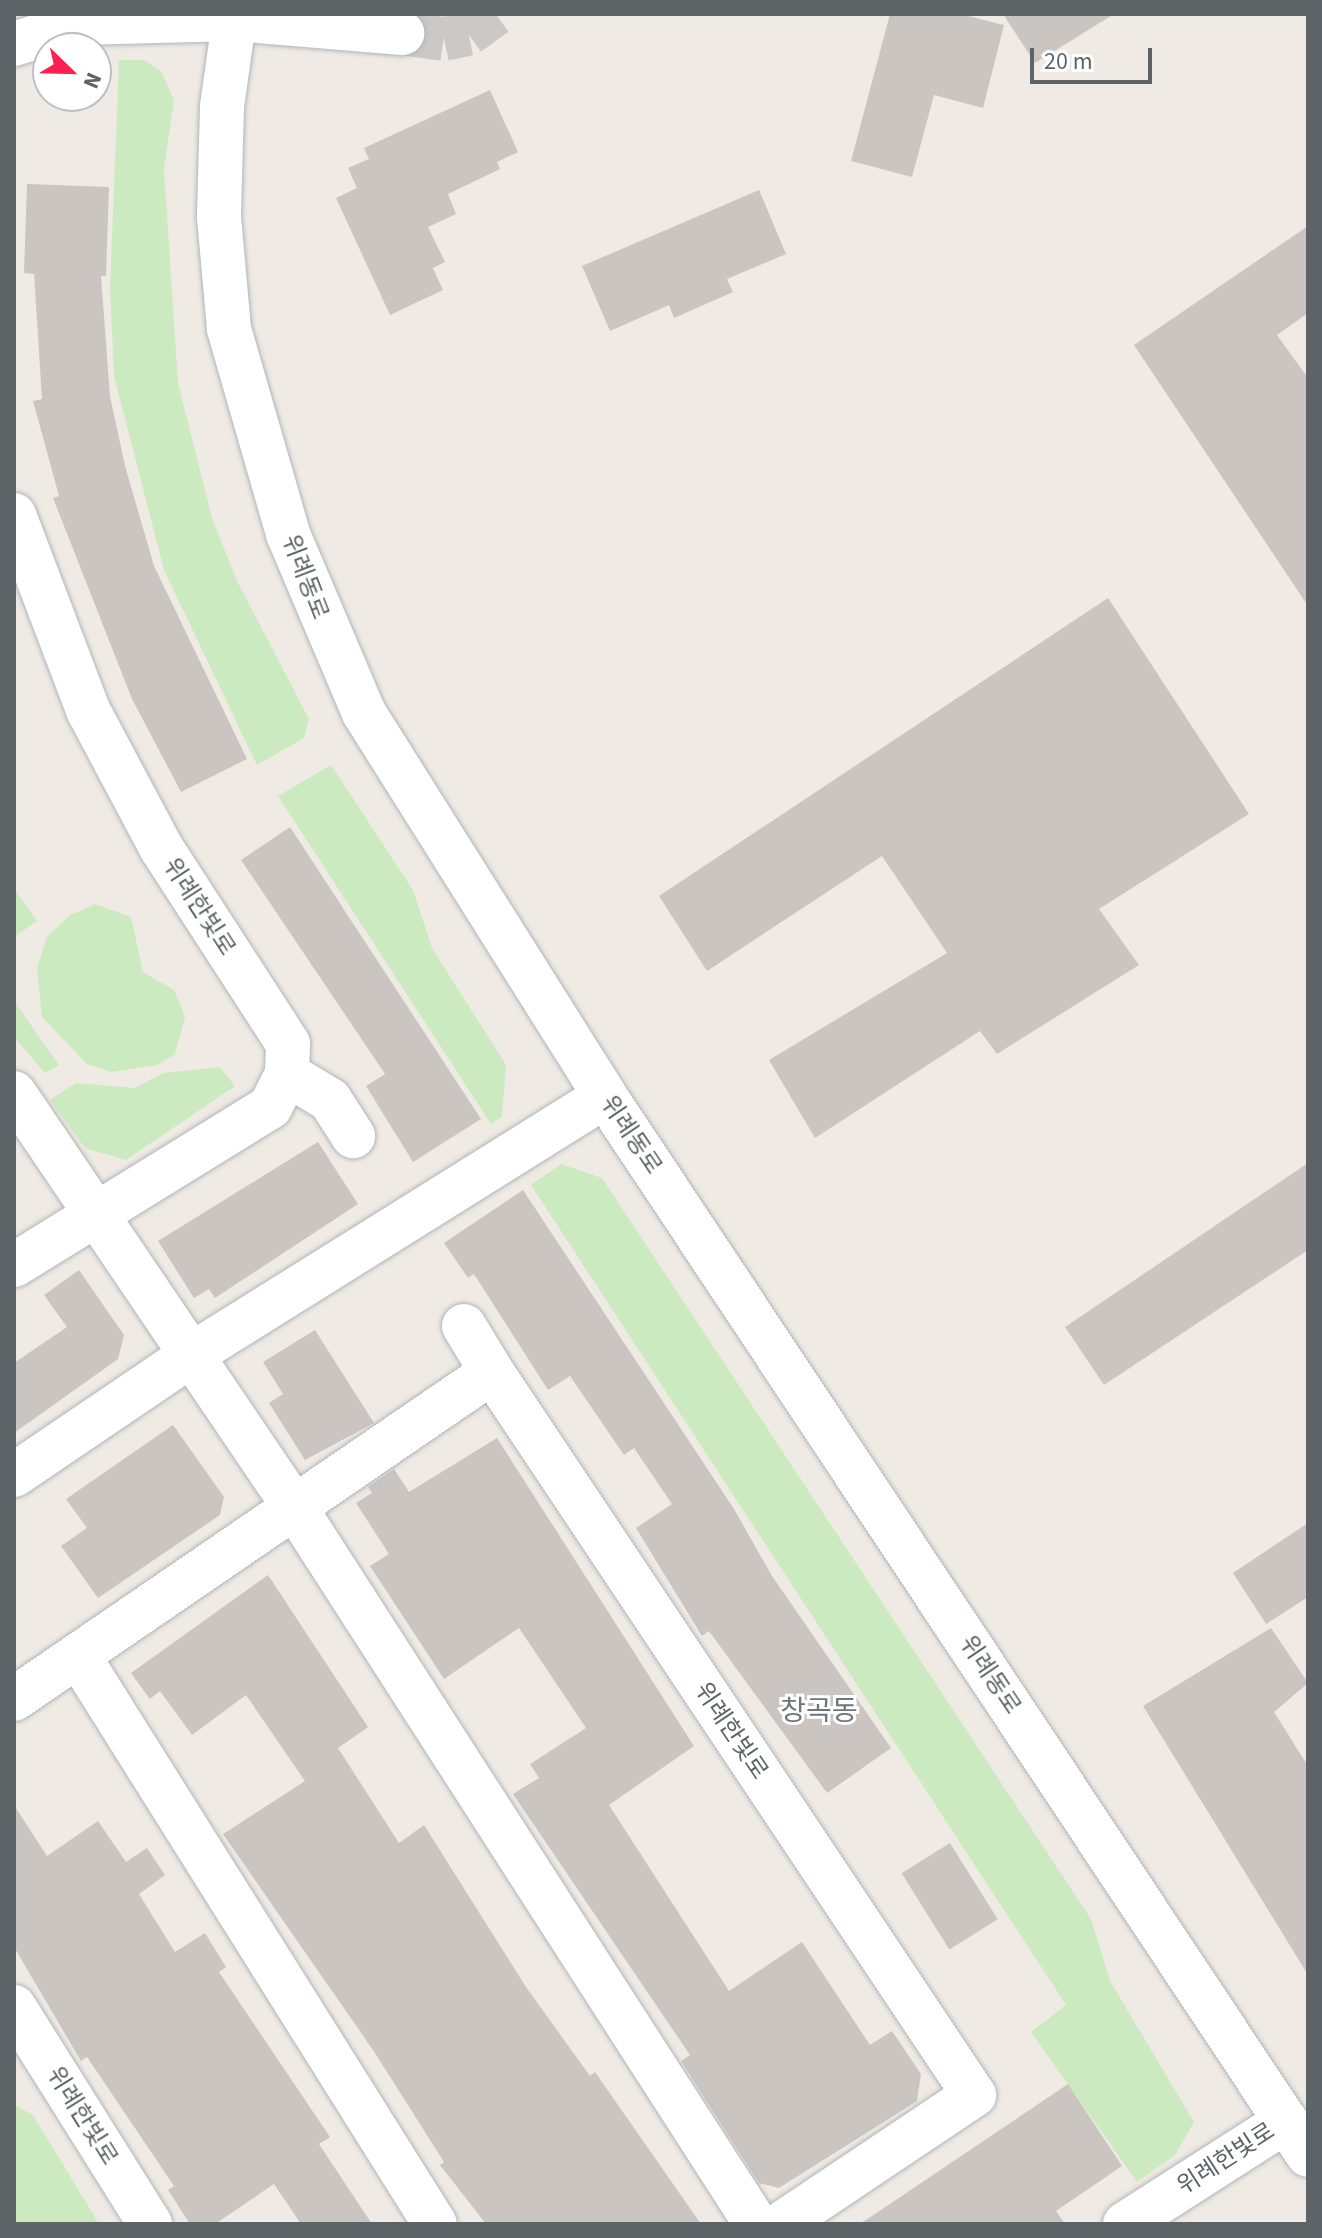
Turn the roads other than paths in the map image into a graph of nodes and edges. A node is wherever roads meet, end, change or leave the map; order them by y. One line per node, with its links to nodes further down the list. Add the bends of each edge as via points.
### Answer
1 (235, 17): 2 (street); 3 (street, via 80,23); 7 (street, 위례동로, via 222,107 219,217 229,329 288,534 364,713)
2 (402, 33)
3 (14, 44)
4 (14, 515): 5 (street, 위례한빛로, via 88,710 162,849 288,1044)
5 (287, 1074): 8 (street, via 330,1100); 9 (street, via 270,1107)
6 (14, 1093): 9 (street)
7 (605, 1096): 12 (street); 19 (street, 위례동로)
8 (353, 1136)
9 (96, 1213): 10 (street); 12 (street)
10 (14, 1265)
11 (464, 1326): 13 (street)
12 (191, 1355): 14 (street); 15 (street)
13 (492, 1372): 15 (street); 23 (street, 위례한빛로, via 974,2095)
14 (14, 1475)
15 (292, 1503): 16 (street); 22 (street)
16 (79, 1657): 17 (street); 21 (street)
17 (14, 1699)
18 (14, 2007): 20 (street, 위례한빛로)
19 (1297, 2138): 24 (street, 위례한빛로)
20 (150, 2224)
21 (435, 2224)
22 (756, 2224)
23 (781, 2224)
24 (1125, 2224)

